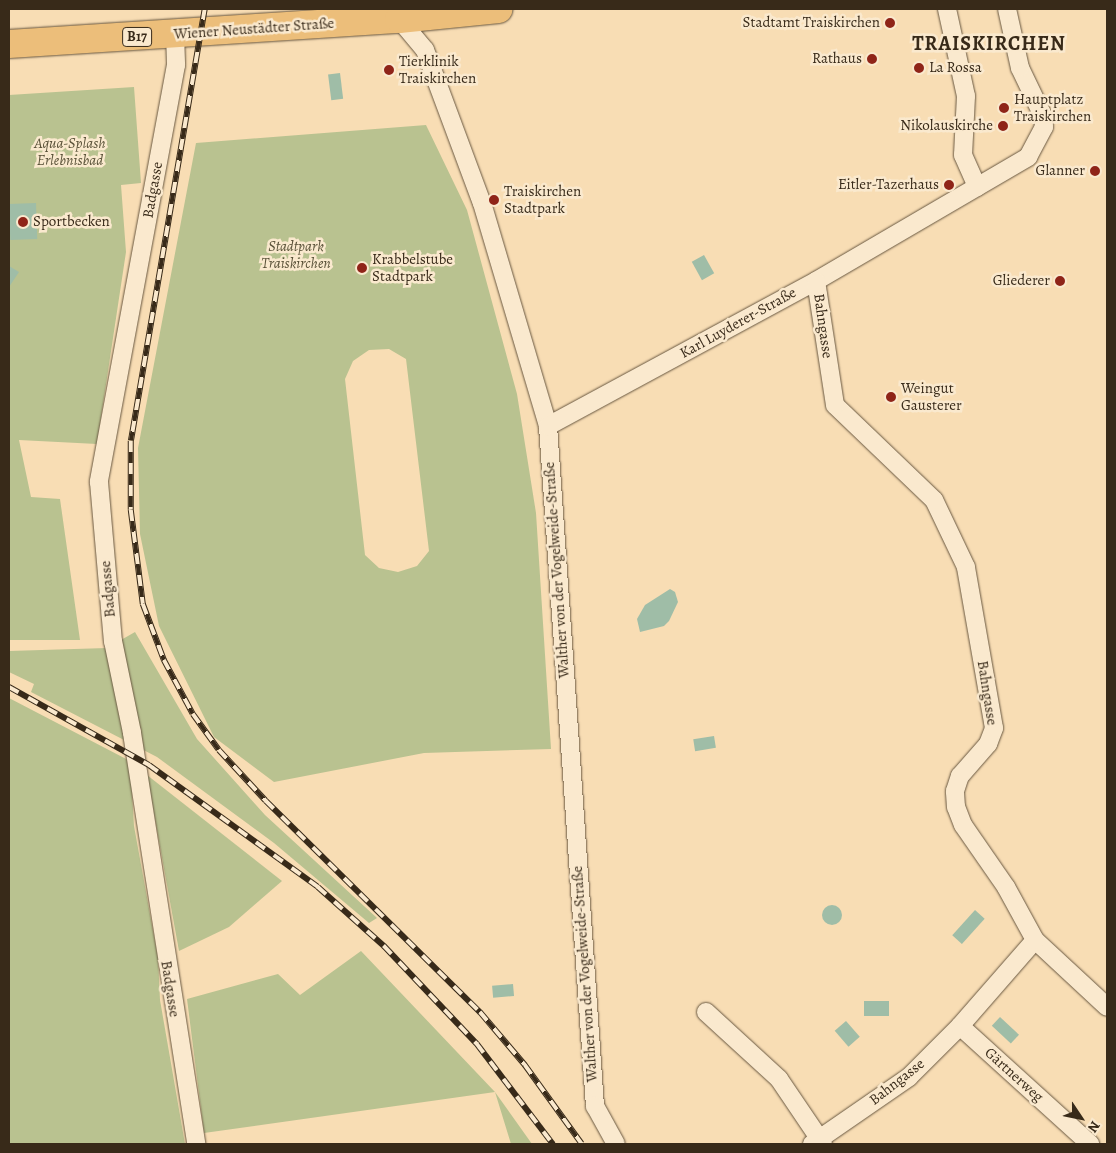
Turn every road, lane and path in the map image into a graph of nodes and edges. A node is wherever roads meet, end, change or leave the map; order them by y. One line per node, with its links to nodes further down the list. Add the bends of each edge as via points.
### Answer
1 (499, 9): 4 (main road, Wiener Neustädter Straße / B17)
2 (947, 9): 7 (street, via 966,96 963,155)
3 (1007, 9): 7 (street, Karl Luyderer-Straße, via 1020,68 1043,116 1044,127 1028,157)
4 (399, 19): 5 (main road, Wiener Neustädter Straße / B17); 9 (street, Walther von der Vogelweide-Straße, via 425,50 482,203)
5 (175, 34): 6 (main road, Wiener Neustädter Straße / B17); 15 (street, Badgasse, via 176,66 98,482 113,642 132,734)
6 (9, 44)
7 (977, 187): 8 (street, Karl Luyderer-Straße)
8 (816, 281): 9 (street, Karl Luyderer-Straße); 10 (street, Bahngasse, via 835,405 934,500 966,567 994,728 988,744 960,776 955,791 956,808 963,825 1006,887)
9 (548, 426): 16 (street, Walther von der Vogelweide-Straße, via 595,1106)
10 (1035, 940): 11 (street); 13 (street, Bahngasse)
11 (1107, 1008)
12 (706, 1012): 14 (street, via 779,1079)
13 (960, 1026): 14 (street, Bahngasse, via 908,1077); 17 (street, Gärtnerweg)
14 (818, 1142)
15 (196, 1144)
16 (616, 1144)
17 (1090, 1144)

